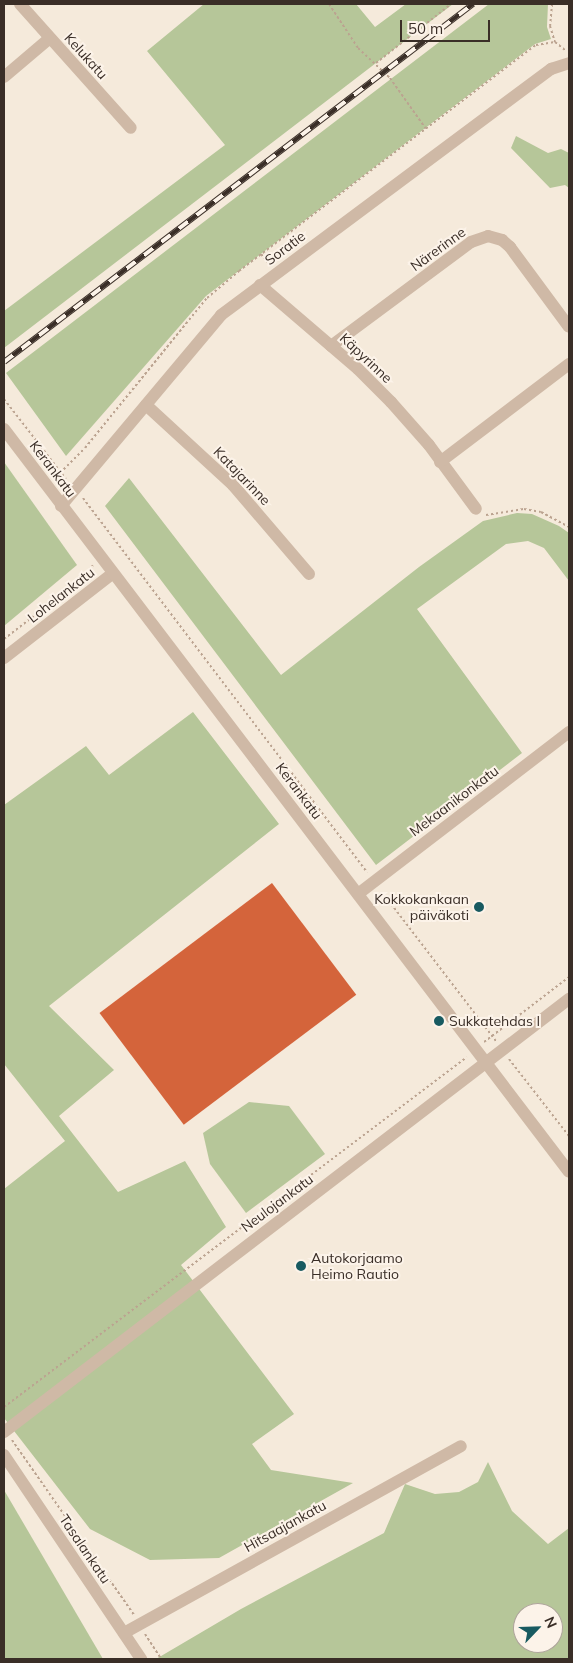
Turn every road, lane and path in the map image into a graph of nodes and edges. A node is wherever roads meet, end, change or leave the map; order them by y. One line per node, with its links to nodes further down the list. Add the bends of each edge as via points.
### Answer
1 (20, 4): 5 (street, Kelukatu)
2 (329, 4): 8 (path, via 358,48)
3 (451, 4): 8 (path)
4 (552, 4): 6 (path, via 550,26)
5 (50, 38): 10 (street); 11 (street, Kelukatu)
6 (555, 42): 7 (path); 12 (path, via 536,45)
7 (569, 54)
8 (376, 63): 12 (path)
9 (569, 63): 13 (street, Soratie, via 551,69)
10 (4, 77)
11 (131, 128)
12 (426, 128): 21 (path, via 208,298 86,448)
13 (260, 285): 15 (street, Käpyrinne); 18 (street, Soratie, via 220,315)
14 (569, 326): 15 (street, Närerinne, via 510,247 502,240 488,236 471,242)
15 (331, 346): 20 (street, Käpyrinne, via 391,402)
16 (569, 364): 20 (street)
17 (4, 399): 21 (path)
18 (146, 404): 22 (street, Soratie); 29 (street, Katajarinne, via 233,484)
19 (4, 429): 23 (street, Kerankatu)
20 (440, 462): 24 (street, Käpyrinne)
21 (60, 473): 22 (path)
22 (76, 489): 23 (street, Soratie); 26 (path)
23 (61, 506): 27 (street, Kerankatu)
24 (476, 509): 25 (path, via 490,515 524,510 541,512)
25 (569, 527)
26 (116, 543): 27 (path); 33 (path)
27 (100, 556): 28 (street, Kerankatu); 30 (path, via 83,578)
28 (113, 573): 31 (street, Lohelankatu); 34 (street, Kerankatu)
29 (309, 574)
30 (4, 639)
31 (4, 658)
32 (569, 732): 33 (street, Mekaanikonkatu)
33 (374, 881): 34 (street, Mekaanikonkatu); 37 (path)
34 (358, 894): 38 (street, Kerankatu)
35 (569, 976): 37 (path)
36 (569, 999): 39 (street, Neulojankatu)
37 (492, 1035): 38 (path); 39 (path)
38 (476, 1050): 40 (street, Kerankatu); 43 (path)
39 (502, 1050): 40 (street, Neulojankatu); 41 (path)
40 (486, 1062): 42 (street, Kerankatu); 44 (street, Neulojankatu)
41 (569, 1136)
42 (569, 1172)
43 (4, 1407)
44 (4, 1431): 47 (path, via 83,1538)
45 (461, 1446): 47 (street, Hitsaajankatu)
46 (4, 1455): 48 (street, Tasalankatu)
47 (140, 1624): 48 (street, Hitsaajankatu); 50 (path)
48 (124, 1633): 49 (street, Tasalankatu)
49 (141, 1659)
50 (161, 1659)

